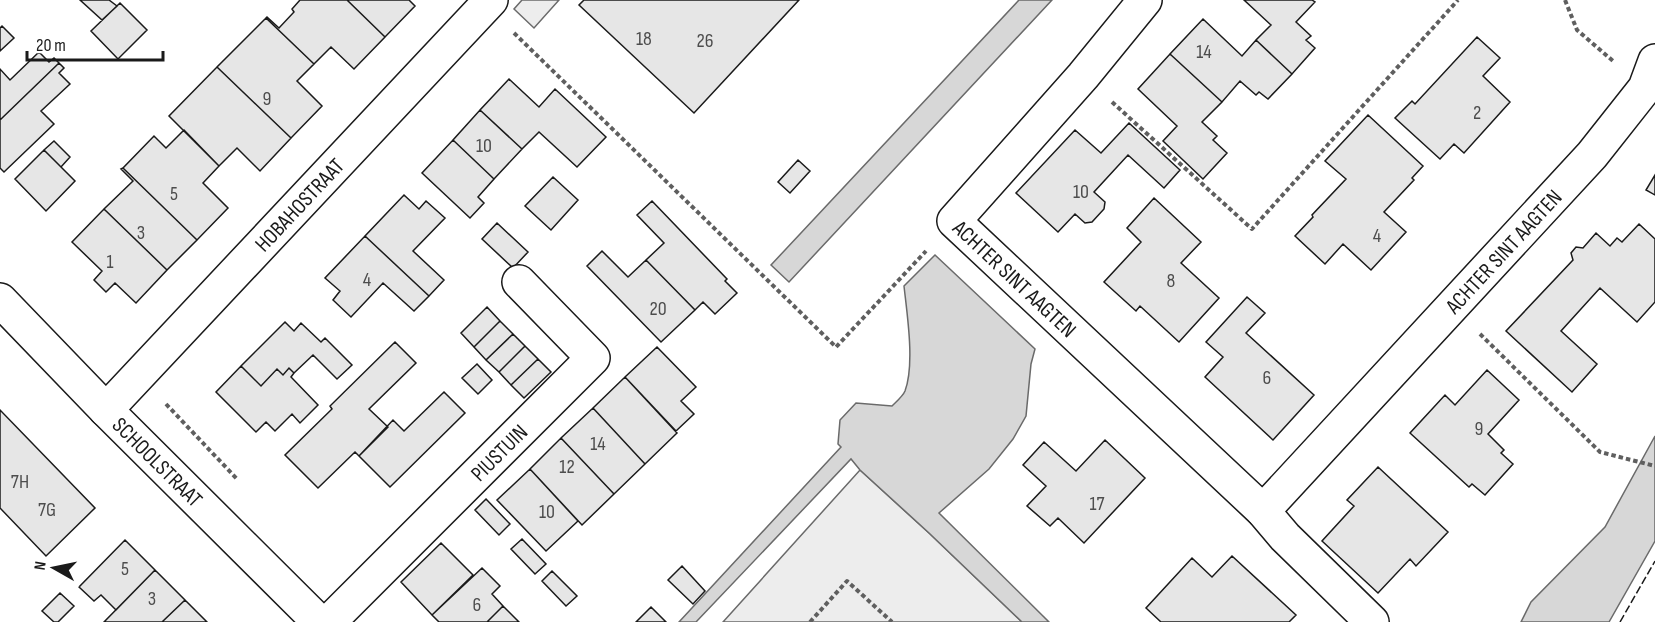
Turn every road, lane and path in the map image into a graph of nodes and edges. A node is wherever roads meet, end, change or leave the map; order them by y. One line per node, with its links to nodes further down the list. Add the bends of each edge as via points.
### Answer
1 (1145, 0): 6 (street, ACHTER SINT AAGTEN)
2 (1458, 0): 6 (path, via 1252,229)
3 (1565, 0): 5 (path, via 1577,30)
4 (489, 2): 7 (path, via 527,47 836,347); 11 (street, HOBAHOSTRAAT)
5 (1650, 74): 10 (street, ACHTER SINT AAGTEN, via 1592,154)
6 (1083, 76): 7 (street, ACHTER SINT AAGTEN)
7 (954, 221): 13 (street, ACHTER SINT AAGTEN)
8 (519, 282): 15 (street, PIUSTUIN, via 593,358)
9 (0, 300): 11 (street, SCHOOLSTRAAT)
10 (1452, 307): 12 (path, via 1600,452); 13 (street, ACHTER SINT AAGTEN)
11 (106, 410): 14 (street, SCHOOLSTRAAT)
12 (1655, 466)
13 (1263, 511): 18 (street, ACHTER SINT AAGTEN)
14 (319, 622)
15 (329, 622)
16 (810, 622): 17 (path, via 847,581)
17 (892, 622)
18 (1372, 622)

